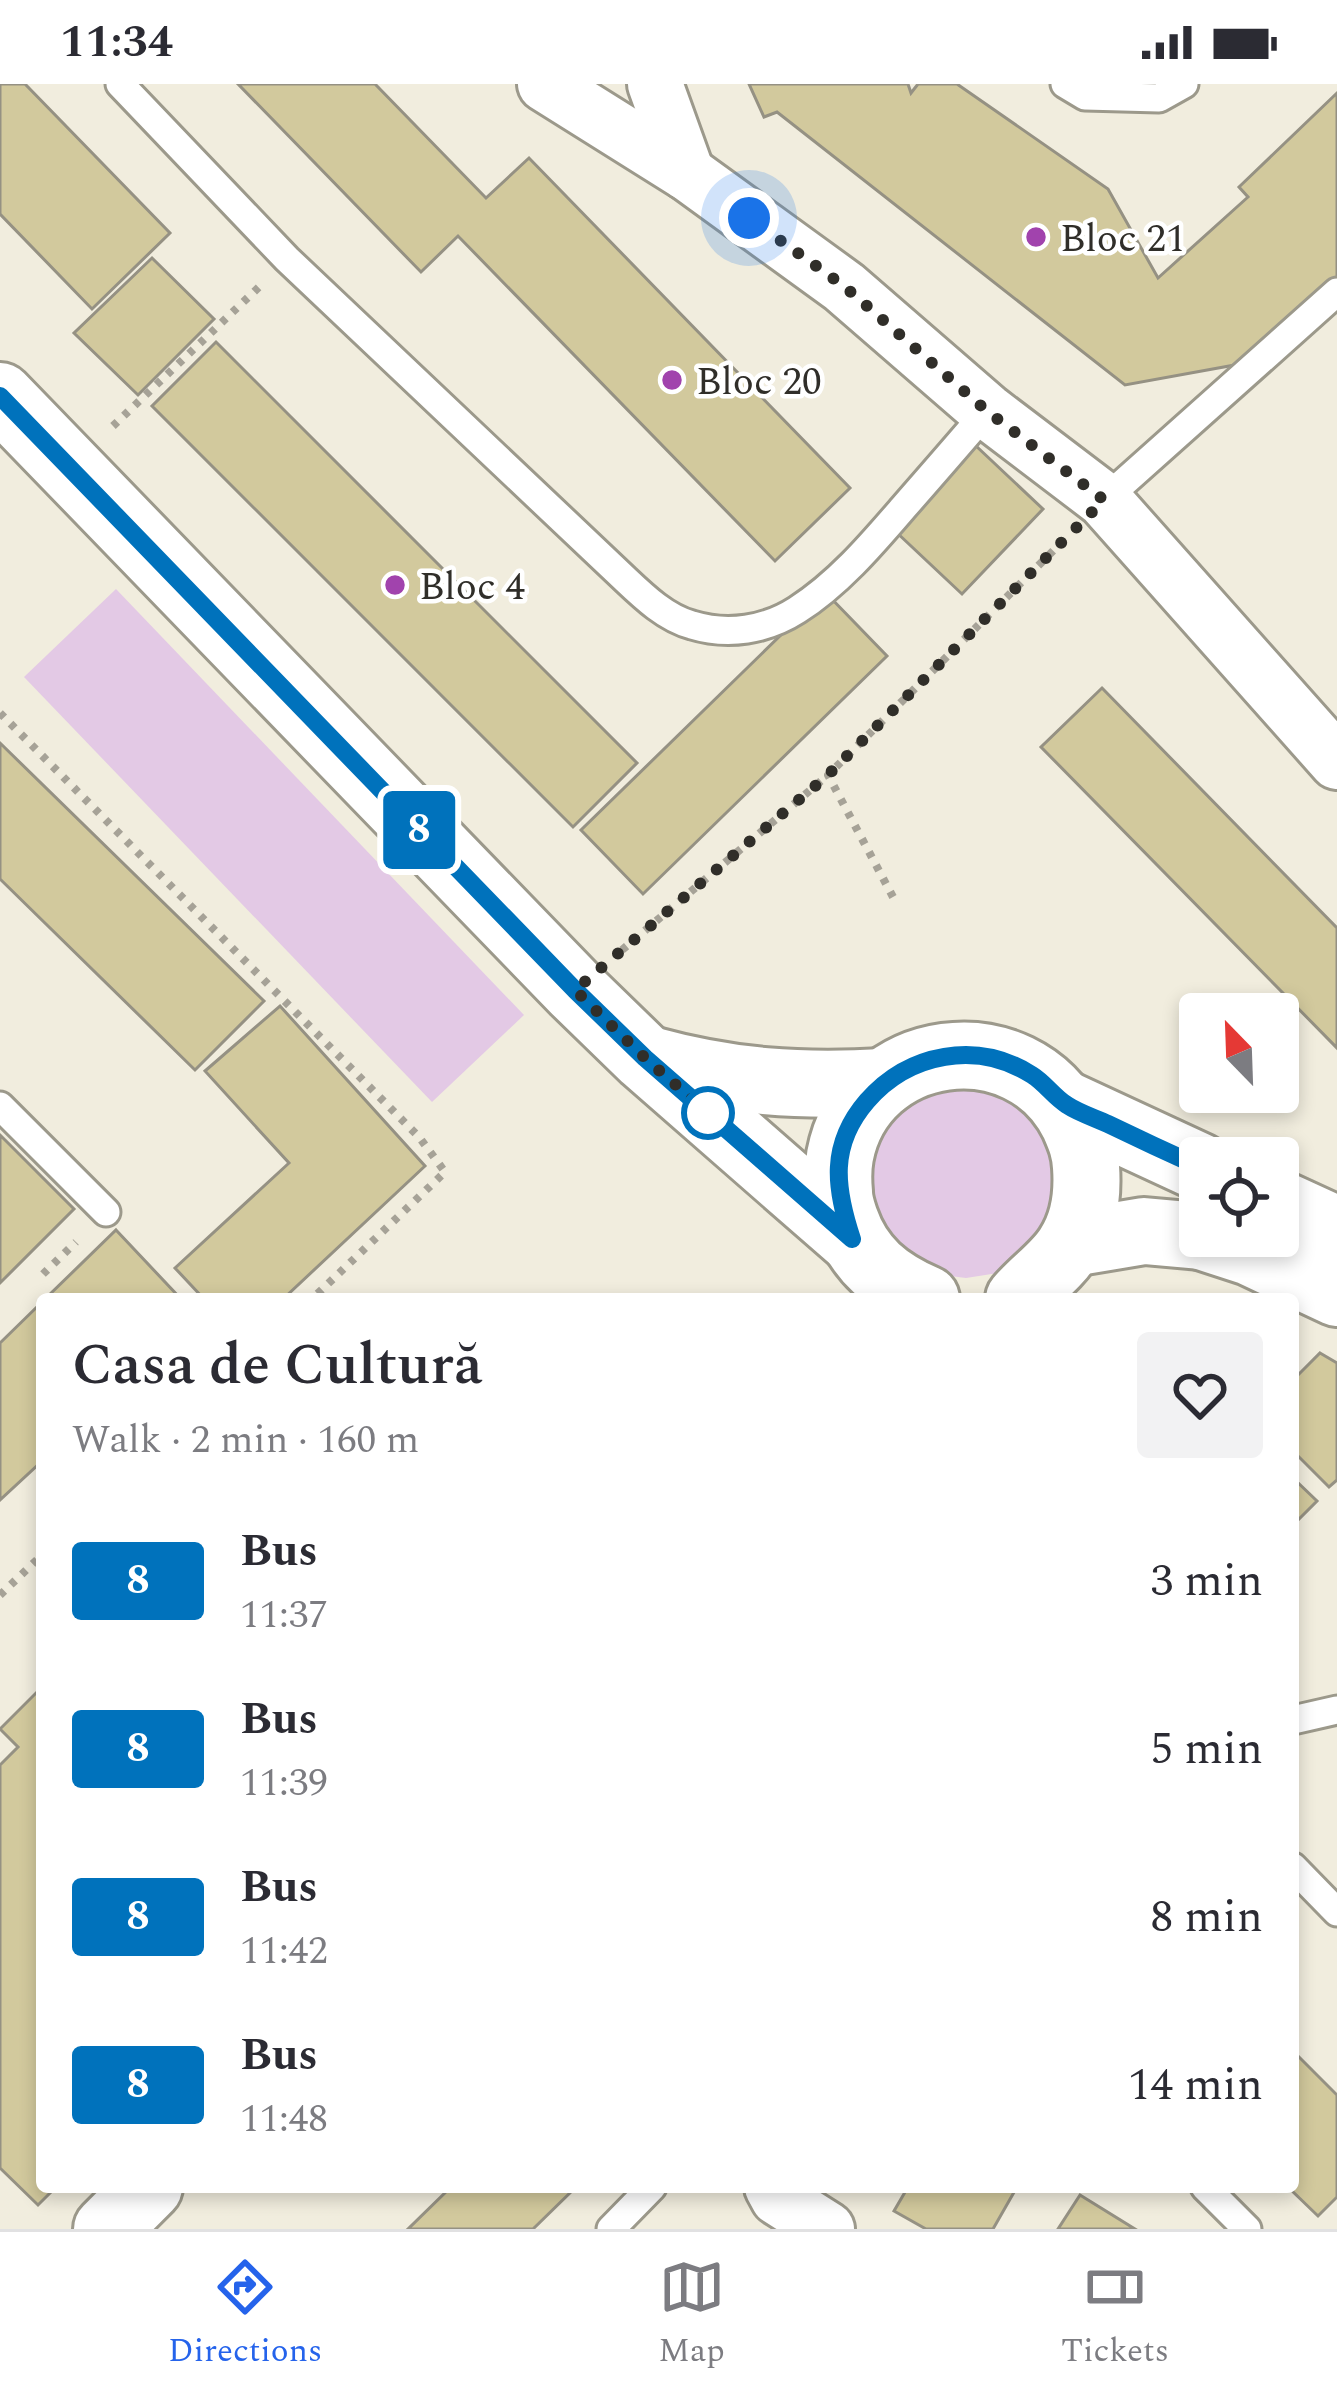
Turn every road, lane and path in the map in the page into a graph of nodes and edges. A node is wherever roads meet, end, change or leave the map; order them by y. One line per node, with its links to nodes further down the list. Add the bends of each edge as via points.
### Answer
1 (120, 84): 7 (lane)
2 (545, 84): 6 (street)
3 (656, 84): 6 (street)
4 (1065, 84): 5 (lane, via 1085,96 1159,98)
5 (1184, 84)
6 (687, 172): 10 (street, via 844,286)
7 (287, 259): 10 (lane, via 654,606 689,625 730,632 796,611 875,540); 11 (path)
8 (1337, 292): 12 (lane)
9 (0, 396): 11 (street)
10 (987, 411): 12 (street)
11 (69, 468): 17 (street)
12 (1104, 500): 14 (street); 15 (path)
13 (0, 713): 30 (path, via 445,1172)
14 (1337, 762)
15 (828, 775): 16 (path); 17 (path)
16 (892, 897)
17 (575, 990): 18 (street)
18 (645, 1058): 19 (street, via 763,1082); 28 (street)
19 (884, 1082): 20 (street, via 919,1062 958,1054 999,1058 1035,1076); 28 (street, via 855,1115 840,1155 838,1198)
20 (1064, 1104): 22 (street); 29 (street, via 1085,1148 1088,1197)
21 (0, 1106): 23 (lane)
22 (1179, 1157)
23 (106, 1212)
24 (1299, 1212): 25 (street)
25 (1337, 1230)
26 (1179, 1234): 29 (street, via 1144,1231)
27 (1260, 1257): 31 (street)
28 (881, 1276)
29 (1030, 1282)
30 (318, 1293)
31 (1337, 1294)
32 (36, 1562): 33 (path)
33 (0, 1595)
34 (1337, 1710): 35 (lane)
35 (1299, 1719)
36 (1299, 1873): 37 (lane)
37 (1337, 1912)
38 (143, 2193): 42 (street)
39 (646, 2193): 43 (lane)
40 (776, 2193): 44 (street)
41 (1211, 2193): 45 (lane)
42 (107, 2229)
43 (610, 2229)
44 (827, 2229)
45 (1247, 2229)

